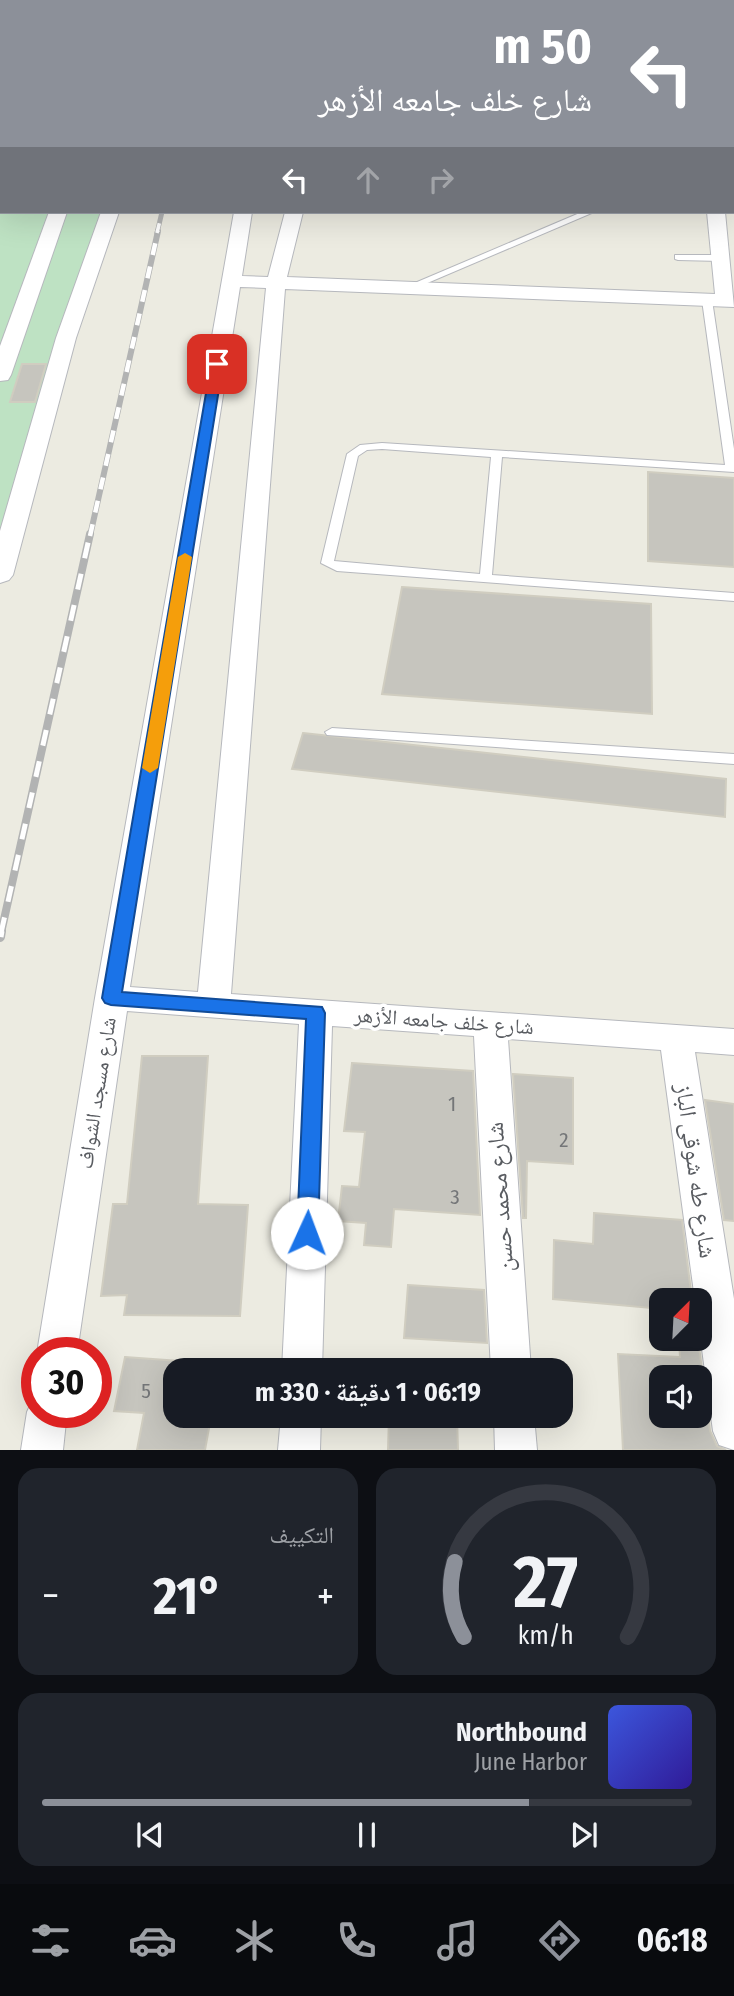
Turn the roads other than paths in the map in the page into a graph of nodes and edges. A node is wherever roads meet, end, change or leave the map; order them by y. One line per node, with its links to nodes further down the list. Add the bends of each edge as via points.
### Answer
1 (57, 214): 13 (street)
2 (109, 214): 16 (street, via 66,338)
3 (243, 214): 9 (street, شارع مسجد الشواف)
4 (293, 214): 10 (street)
5 (584, 214): 11 (lane)
6 (716, 214): 8 (street)
7 (678, 257): 8 (lane)
8 (721, 258): 12 (street)
9 (231, 281): 10 (street); 21 (street, شارع مسجد الشواف)
10 (275, 283): 11 (street); 22 (street)
11 (408, 288): 12 (street)
12 (722, 301): 15 (lane)
13 (0, 375)
14 (497, 453): 15 (lane); 17 (lane); 17 (lane, via 382,446 364,447 353,454 327,562 337,568)
15 (732, 469)
16 (0, 575)
17 (486, 577): 18 (lane)
18 (734, 597)
19 (332, 732): 20 (lane)
20 (734, 759)
21 (111, 998): 22 (street, شارع خلف جامعه الأزهر); 27 (street, شارع مسجد الشواف)
22 (214, 1003): 23 (street, شارع خلف جامعه الأزهر)
23 (316, 1013): 24 (street, شارع خلف جامعه الأزهر); 28 (street)
24 (490, 1023): 25 (street, شارع خلف جامعه الأزهر); 29 (street, شارع محمد حسن)
25 (676, 1037): 26 (street, شارع خلف جامعه الأزهر); 33 (street, شارع طه شوقى الباز)
26 (734, 1042)
27 (59, 1337)
28 (302, 1358)
29 (510, 1358)
30 (44, 1428): 34 (street)
31 (300, 1428): 35 (street)
32 (515, 1428): 36 (street)
33 (734, 1430)
34 (41, 1450)
35 (299, 1450)
36 (516, 1450)

